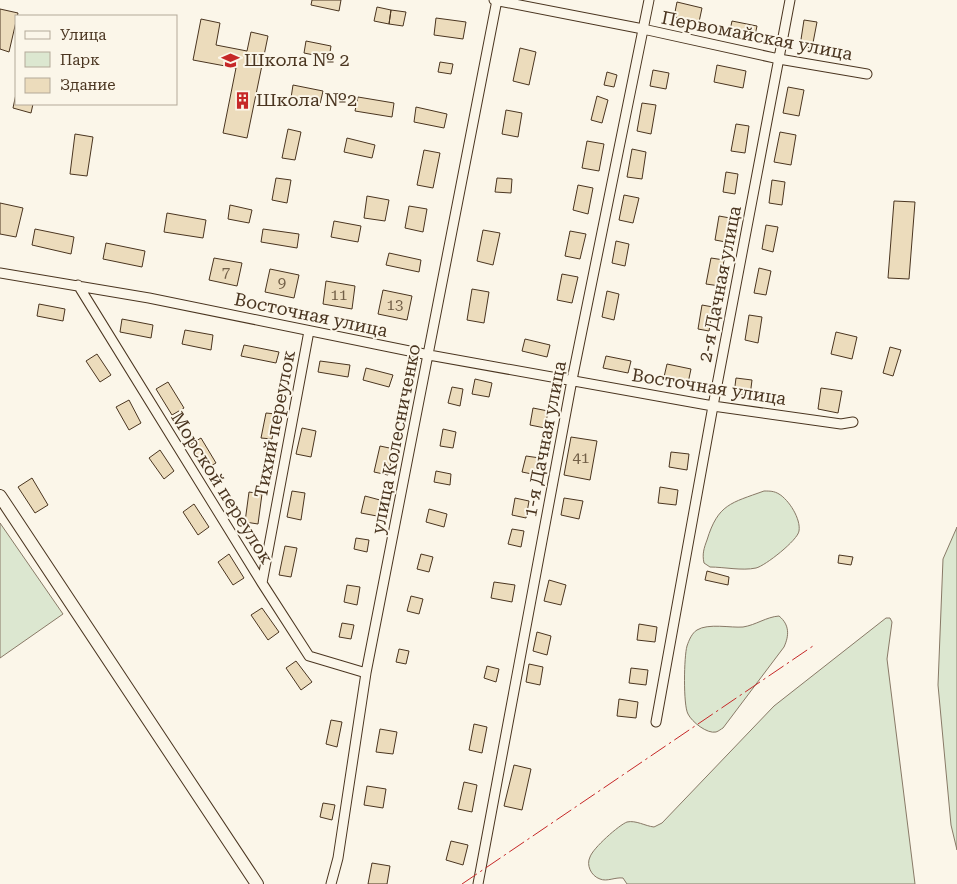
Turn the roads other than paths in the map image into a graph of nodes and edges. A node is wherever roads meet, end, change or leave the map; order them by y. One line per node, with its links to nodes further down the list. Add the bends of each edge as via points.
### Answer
1 (496, 0): 4 (street, Первомайская улица); 10 (street, улица Колесниченко)
2 (648, 0): 4 (street, 1-я Дачная улица)
3 (790, 0): 5 (street, 2-я Дачная улица)
4 (643, 29): 5 (street, Первомайская улица); 11 (street, 1-я Дачная улица)
5 (779, 59): 6 (street, Первомайская улица); 12 (street, 2-я Дачная улица)
6 (867, 74)
7 (0, 273): 8 (street, Восточная улица)
8 (78, 285): 9 (street, Восточная улица); 15 (street, Морской переулок)
9 (309, 331): 10 (street, Восточная улица); 15 (street, Тихий переулок)
10 (429, 355): 11 (street, Восточная улица); 16 (street, улица Колесниченко)
11 (572, 380): 12 (street, Восточная улица); 20 (street, 1-я Дачная улица)
12 (713, 406): 13 (street, Восточная улица, via 841,424); 17 (street, 2-я Дачная улица)
13 (853, 422)
14 (0, 496): 18 (main road)
15 (262, 583): 16 (street, Морской переулок, via 309,656)
16 (366, 673): 19 (street, улица Колесниченко, via 338,858)
17 (656, 722)
18 (257, 884)
19 (331, 884)
20 (478, 884)

